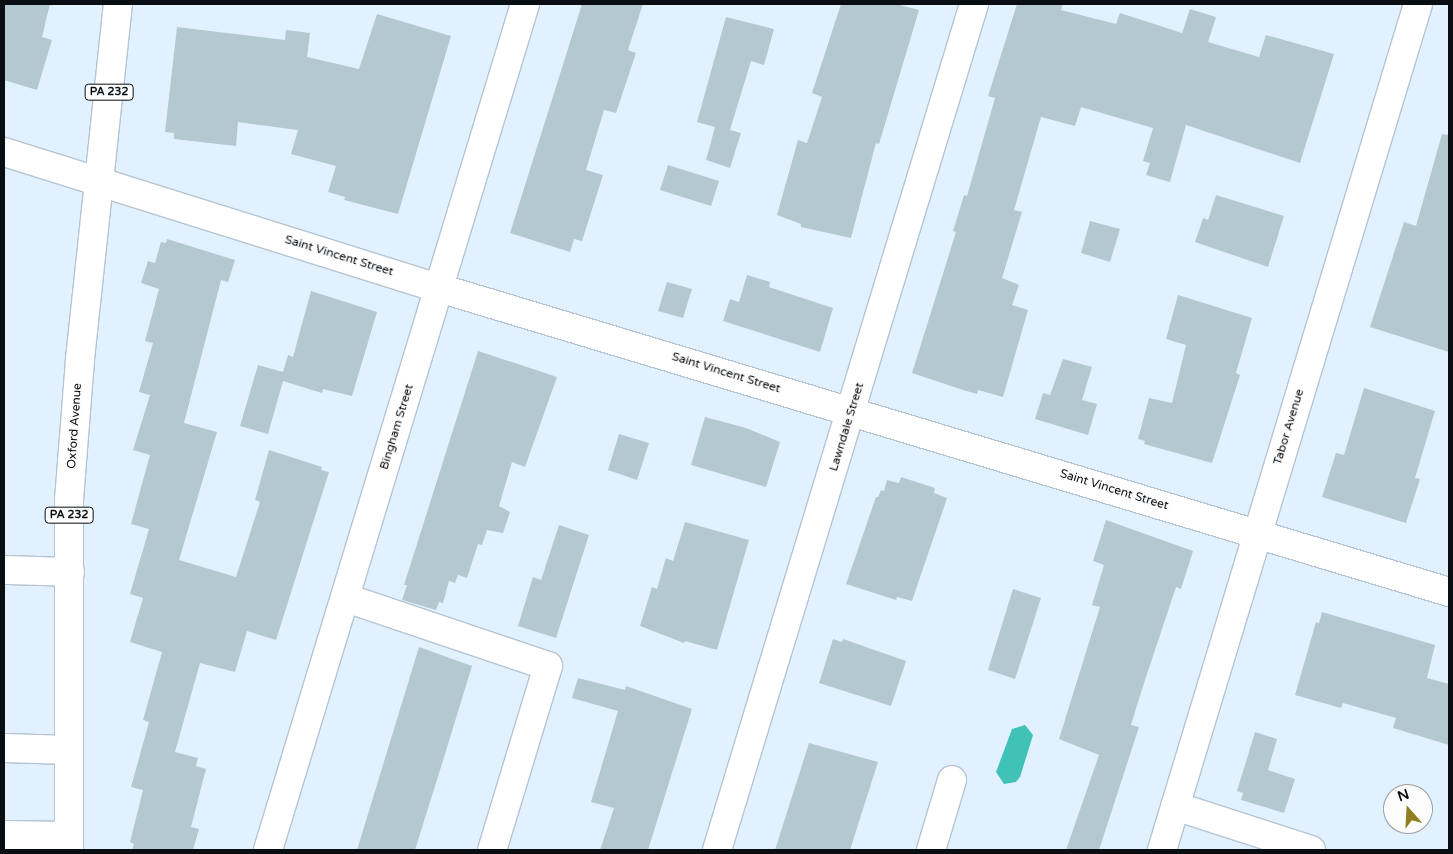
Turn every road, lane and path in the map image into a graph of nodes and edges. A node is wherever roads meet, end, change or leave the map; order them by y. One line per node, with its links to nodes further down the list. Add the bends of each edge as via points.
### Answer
1 (118, 4): 6 (street, Oxford Avenue / PA 232)
2 (525, 4): 7 (street, Bingham Street)
3 (974, 4): 8 (street, Lawndale Street)
4 (1418, 4): 9 (street, Tabor Avenue)
5 (4, 152): 6 (street, Saint Vincent Street)
6 (100, 181): 7 (street, Saint Vincent Street); 11 (street, Oxford Avenue / PA 232, via 73,445 69,500)
7 (439, 288): 8 (street, Saint Vincent Street); 13 (street, Bingham Street)
8 (852, 410): 9 (street, Saint Vincent Street); 22 (street, Lawndale Street)
9 (1257, 533): 12 (street, Saint Vincent Street); 17 (street, Tabor Avenue)
10 (4, 570): 11 (street)
11 (70, 572): 15 (street, Oxford Avenue / PA 232)
12 (1449, 592)
13 (346, 598): 20 (street, Bingham Street); 21 (street, via 548,666)
14 (4, 748): 15 (street)
15 (69, 750): 19 (street, Oxford Avenue / PA 232)
16 (952, 780): 23 (street)
17 (1176, 806): 24 (street, Tabor Avenue); 25 (street)
18 (4, 835): 19 (street)
19 (68, 843)
20 (268, 850)
21 (492, 850)
22 (717, 850)
23 (931, 850)
24 (1162, 850)
25 (1311, 850)

